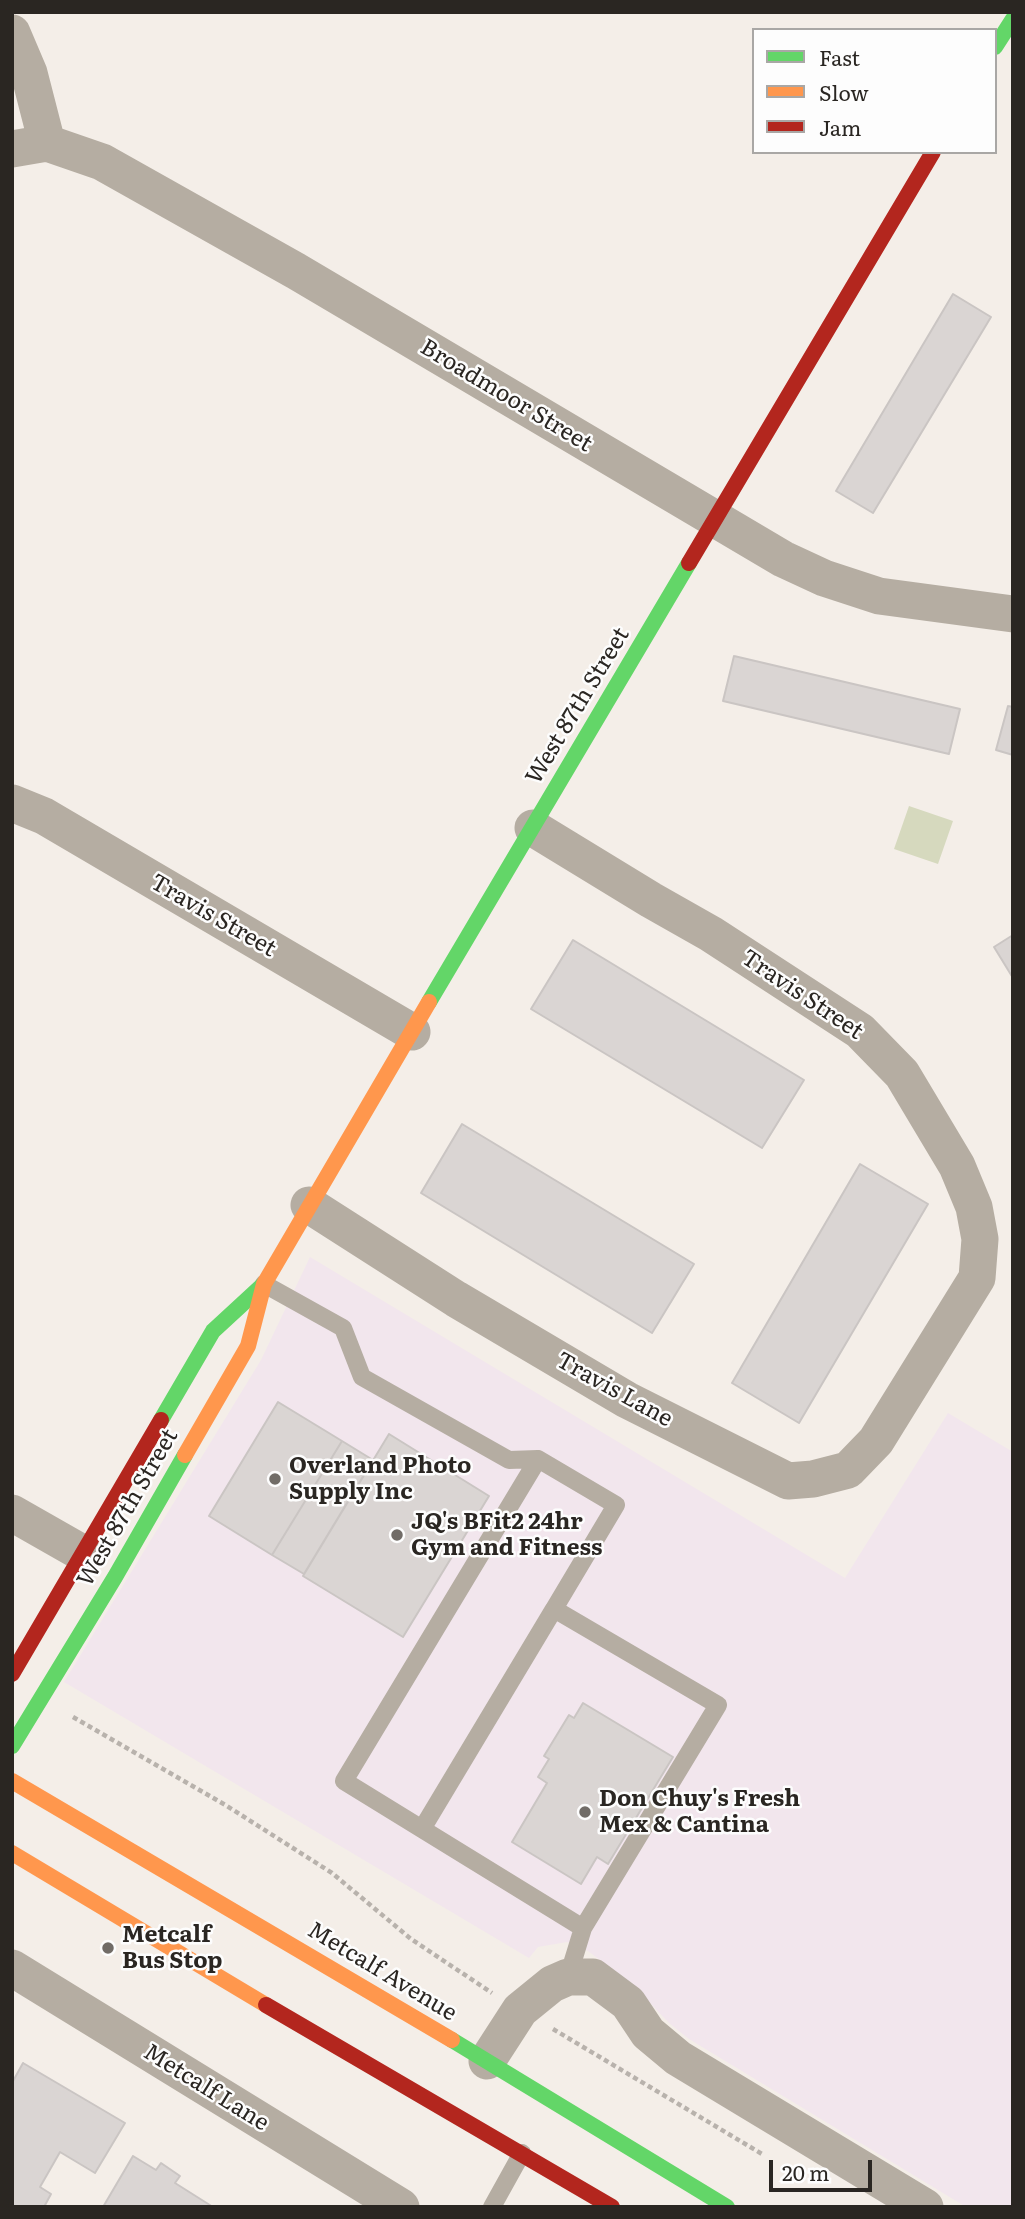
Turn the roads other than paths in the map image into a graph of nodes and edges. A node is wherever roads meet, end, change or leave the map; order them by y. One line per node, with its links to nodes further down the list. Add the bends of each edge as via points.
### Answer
1 (1013, 19): 3 (street)
2 (12, 33): 4 (street, via 30,74)
3 (997, 44)
4 (30, 146): 6 (street, Broadmoor Street, via 102,162)
5 (932, 154): 6 (street, West 87th Street)
6 (715, 519): 7 (street, Broadmoor Street, via 783,559 835,582 879,596); 9 (street, West 87th Street)
7 (1013, 614)
8 (12, 803): 10 (street, Travis Street, via 44,816)
9 (533, 828): 10 (street, West 87th Street); 13 (street, Travis Street, via 711,934 860,1031 902,1074 957,1166 974,1207 980,1239 977,1278)
10 (412, 1032): 11 (street, West 87th Street)
11 (309, 1205): 12 (street, West 87th Street); 13 (street, Travis Lane, via 627,1400 788,1482 848,1470 876,1441)
12 (264, 1284): 14 (lane, via 343,1328 362,1377 509,1460); 16 (street, West 87th Street, via 213,1331); 19 (street, West 87th Street, via 248,1346)
13 (906, 1392)
14 (538, 1459): 17 (lane, via 616,1505); 21 (lane, via 344,1781)
15 (12, 1513): 16 (street)
16 (84, 1554): 18 (street, West 87th Street)
17 (554, 1608): 21 (lane); 23 (lane, via 718,1705)
18 (12, 1674)
19 (12, 1746)
20 (12, 1781): 26 (street, Metcalf Avenue)
21 (422, 1829): 23 (lane)
22 (12, 1853): 27 (street)
23 (583, 1928): 25 (lane)
24 (12, 1969): 28 (street, Metcalf Lane)
25 (568, 1977): 26 (street, via 520,2010); 32 (street, via 593,1977 628,2003 648,2033 678,2057)
26 (487, 2061): 31 (street, Metcalf Avenue)
27 (522, 2153): 29 (lane); 30 (street)
28 (401, 2207)
29 (492, 2207)
30 (612, 2207)
31 (727, 2207)
32 (925, 2207)

